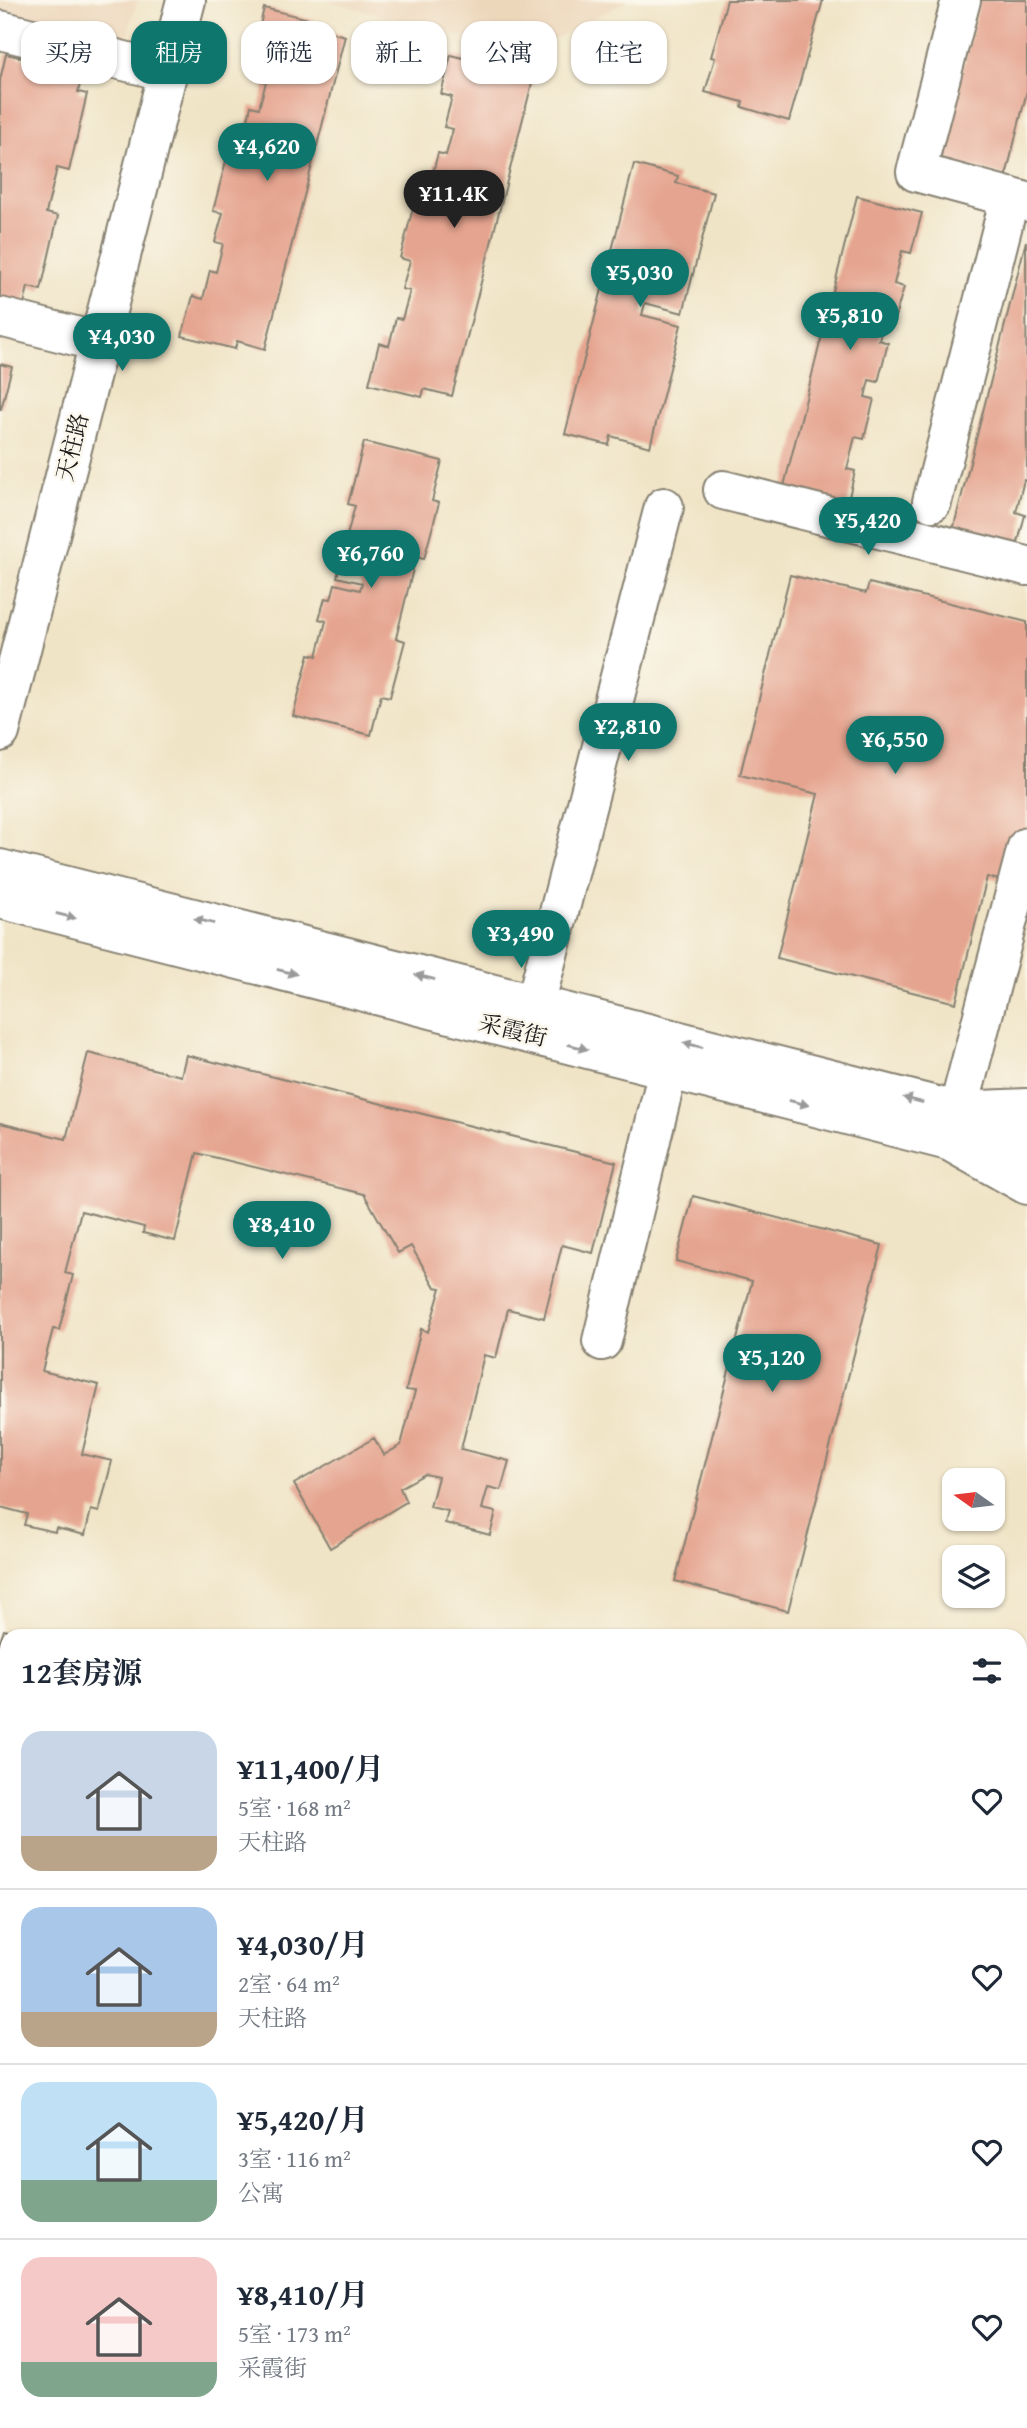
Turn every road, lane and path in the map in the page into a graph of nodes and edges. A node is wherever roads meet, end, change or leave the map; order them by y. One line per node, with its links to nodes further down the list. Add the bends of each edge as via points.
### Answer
1 (186, 0): 3 (main road, 天柱路)
2 (961, 0): 7 (main road, via 916,172)
3 (181, 21)
4 (0, 30): 5 (main road)
5 (131, 63)
6 (165, 84): 9 (main road, 天柱路)
7 (1018, 200): 11 (main road)
8 (0, 317): 9 (main road)
9 (99, 342): 14 (main road, 天柱路)
10 (723, 490): 13 (main road)
11 (932, 502)
12 (664, 507): 18 (main road)
13 (1027, 566)
14 (0, 732)
15 (1027, 847): 21 (main road)
16 (0, 869): 18 (main road, 采霞街, one-way to 16)
17 (0, 899): 19 (main road, 采霞街, one-way to 19)
18 (535, 1005): 21 (main road, 采霞街, one-way to 18)
19 (668, 1070): 21 (main road, 采霞街, one-way to 21); 25 (main road)
20 (1027, 1108): 21 (main road)
21 (953, 1126): 22 (main road, 采霞街); 23 (main road, 采霞街); 24 (main road)
22 (1027, 1129)
23 (1027, 1161)
24 (1027, 1185)
25 (602, 1341)

